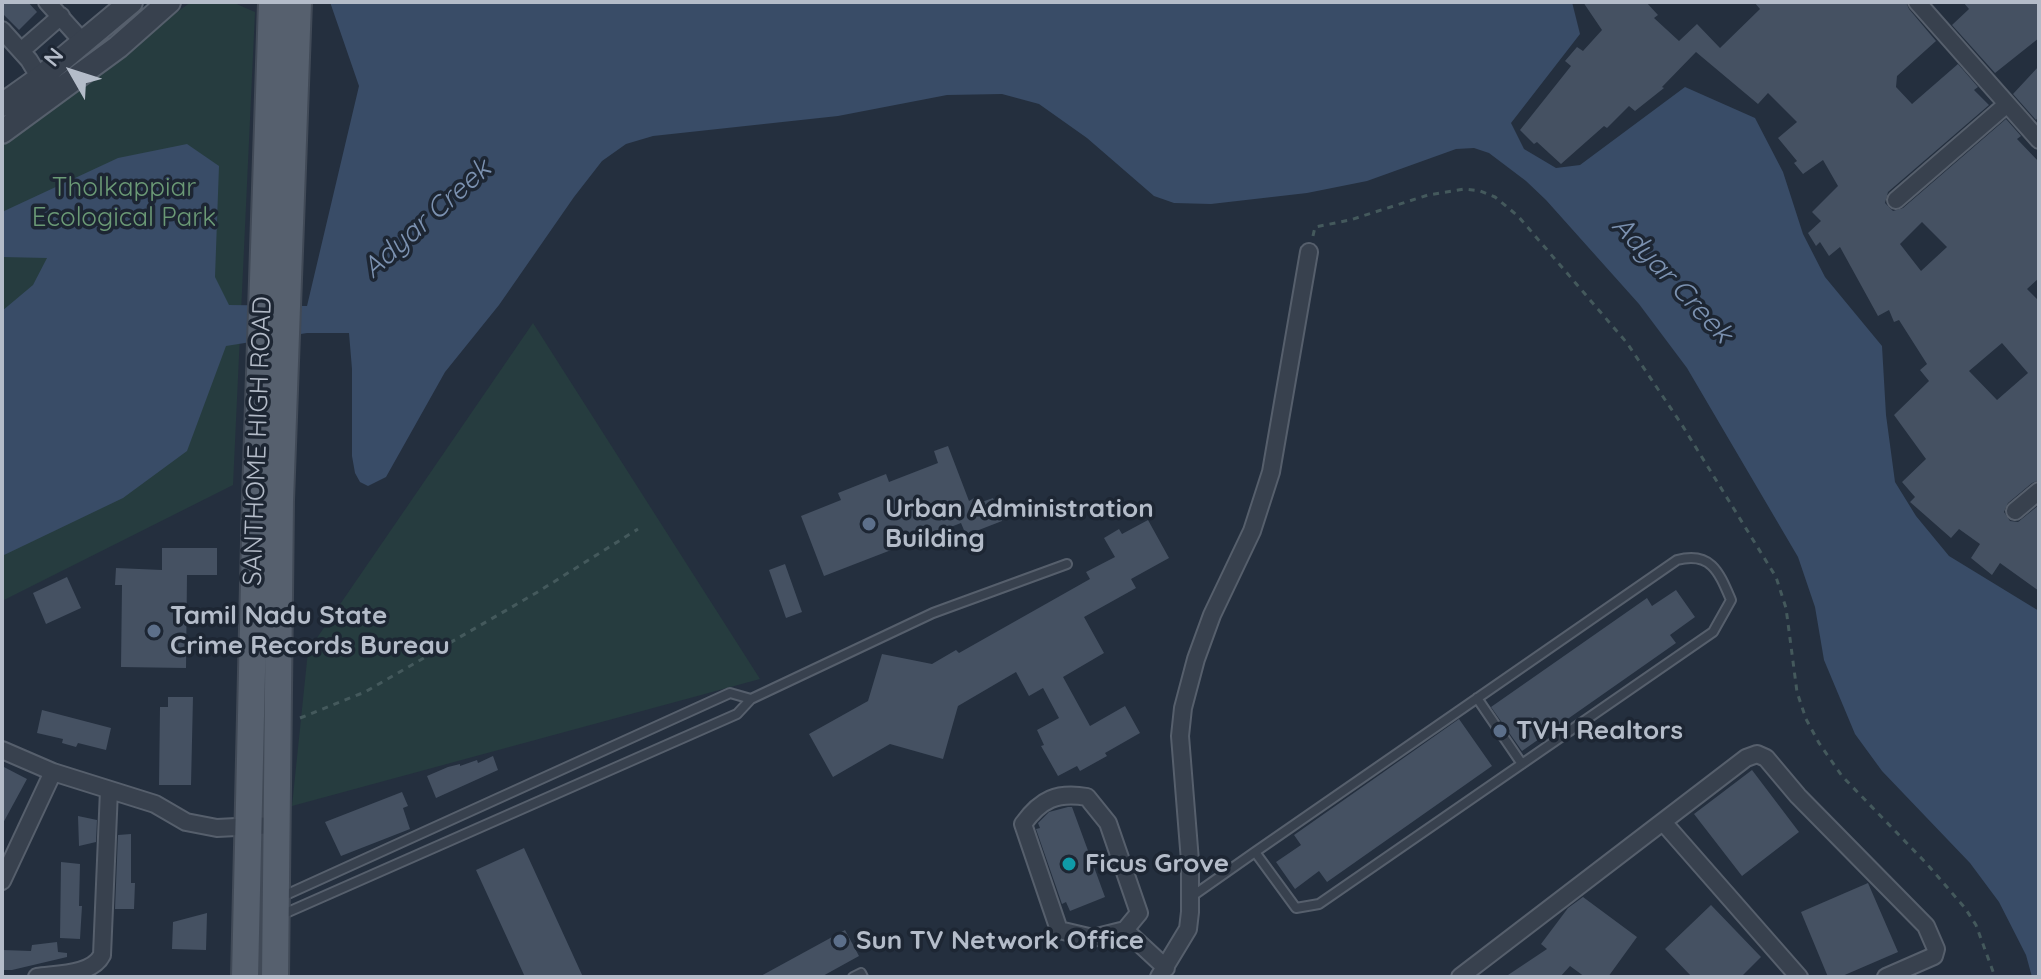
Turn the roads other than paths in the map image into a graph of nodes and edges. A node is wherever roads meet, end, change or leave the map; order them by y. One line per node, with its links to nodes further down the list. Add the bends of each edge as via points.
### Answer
1 (47, 2): 7 (street)
2 (131, 2): 9 (street)
3 (169, 2): 14 (street, via 118,47)
4 (298, 2): 19 (main road, SANTHOME HIGH ROAD)
5 (269, 3): 19 (main road, SANTHOME HIGH ROAD)
6 (1928, 6): 13 (street)
7 (61, 16): 9 (street); 10 (street)
8 (2, 30): 10 (street)
9 (83, 42): 11 (street)
10 (21, 51): 11 (street)
11 (40, 78): 12 (street)
12 (2, 105)
13 (2006, 105): 15 (street); 16 (street)
14 (2, 132)
15 (2039, 140)
16 (1896, 200)
17 (1309, 252): 33 (street, via 1271,472 1252,531 1212,615 1183,708 1180,736)
18 (2039, 491): 20 (street)
19 (268, 498): 29 (main road, SANTHOME HIGH ROAD); 30 (main road, SANTHOME HIGH ROAD)
20 (2015, 511)
21 (1067, 564): 23 (lane, via 933,613)
22 (1477, 698): 25 (lane); 25 (lane, via 1677,560 1700,558 1716,572 1731,600 1713,632); 31 (lane)
23 (751, 699): 34 (lane, via 737,714); 34 (lane, via 730,693)
24 (2, 750): 26 (street)
25 (1522, 764): 31 (lane, via 1319,904 1296,908)
26 (53, 772): 27 (street); 32 (street)
27 (109, 790): 30 (street, via 155,804 186,822); 37 (street, via 99,963)
28 (1663, 822): 42 (street); 43 (street); 44 (street, via 1746,758 1766,758 1926,926 1934,956)
29 (275, 825): 30 (street); 34 (main road, SANTHOME HIGH ROAD)
30 (247, 826): 38 (main road, SANTHOME HIGH ROAD)
31 (1255, 852): 33 (lane)
32 (2, 881)
33 (1190, 897): 36 (street, via 1188,929)
34 (275, 909): 39 (main road, SANTHOME HIGH ROAD)
35 (1125, 930): 35 (street, via 1093,938 1059,930 1023,824 1036,806 1067,794 1087,797 1108,823 1139,913); 36 (street)
36 (1162, 973)
37 (37, 977)
38 (245, 977)
39 (275, 977)
40 (853, 977): 41 (lane)
41 (863, 977)
42 (1460, 977)
43 (1799, 977)
44 (1886, 977)

